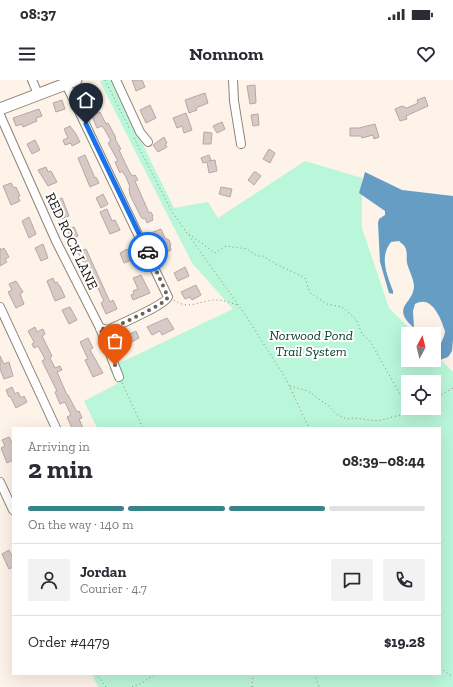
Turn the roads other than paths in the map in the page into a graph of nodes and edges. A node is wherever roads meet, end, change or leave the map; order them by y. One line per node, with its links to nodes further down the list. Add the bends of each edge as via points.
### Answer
1 (32, 80): 5 (street)
2 (116, 80): 8 (street, via 140,132)
3 (233, 80): 9 (street)
4 (71, 82): 5 (main road); 11 (street, via 168,297 158,305 108,330)
5 (38, 94): 6 (main road)
6 (0, 109)
7 (0, 115): 11 (street, RED ROCK LANE, via 56,241)
8 (148, 142)
9 (241, 144)
10 (0, 307): 13 (street)
11 (100, 328): 12 (street, RED ROCK LANE)
12 (119, 377)
13 (56, 427)
14 (0, 482): 15 (street)
15 (12, 508)

